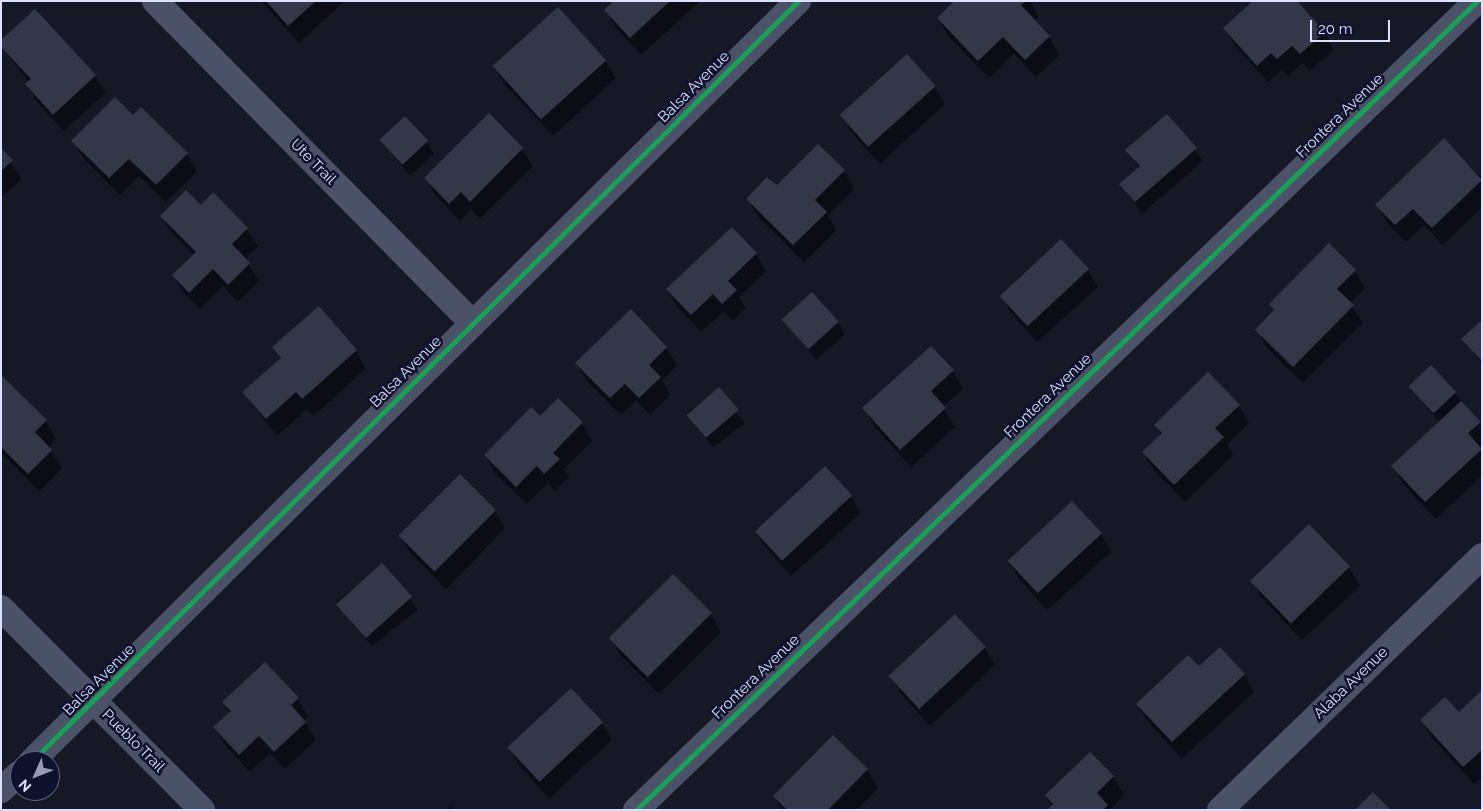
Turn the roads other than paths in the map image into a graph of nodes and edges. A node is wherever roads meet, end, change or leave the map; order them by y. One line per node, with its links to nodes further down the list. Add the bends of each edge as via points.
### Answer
1 (155, 1): 4 (street, Ute Trail)
2 (798, 1): 4 (street, Balsa Avenue)
3 (1477, 1): 10 (street, Frontera Avenue)
4 (472, 323): 7 (street, Balsa Avenue)
5 (1482, 556): 11 (street, Alaba Avenue)
6 (1, 608): 7 (street, Pueblo Trail)
7 (95, 702): 8 (street, Balsa Avenue); 9 (street, Pueblo Trail)
8 (43, 751)
9 (202, 810)
10 (636, 810)
11 (1220, 810)

